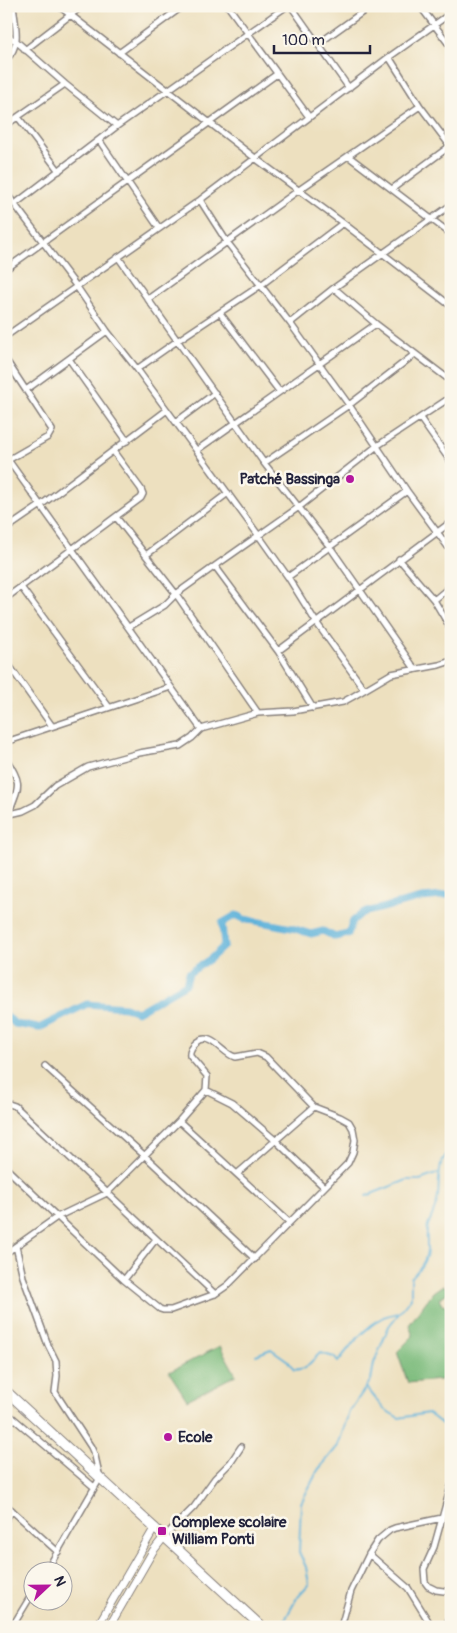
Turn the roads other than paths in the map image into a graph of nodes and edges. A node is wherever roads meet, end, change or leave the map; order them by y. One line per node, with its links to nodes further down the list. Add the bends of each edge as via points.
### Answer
1 (14, 6): 14 (street)
2 (59, 6): 10 (street)
3 (82, 6): 10 (street)
4 (183, 6): 18 (street)
5 (228, 6): 12 (street)
6 (289, 6): 12 (street); 15 (street)
7 (371, 6): 15 (street)
8 (420, 6): 11 (street)
9 (451, 13): 11 (street)
10 (69, 14): 17 (street); 18 (street)
11 (434, 25): 16 (street); 19 (street)
12 (248, 34): 21 (street); 24 (street)
13 (6, 35): 14 (street)
14 (16, 42): 17 (street); 20 (street, via 15,49)
15 (318, 44): 23 (street)
16 (451, 47)
17 (25, 50): 22 (street)
18 (119, 53): 24 (street)
19 (389, 57): 23 (street); 25 (street)
20 (6, 59)
21 (277, 74): 27 (street); 28 (street)
22 (65, 84): 26 (street); 30 (street)
23 (349, 88): 27 (street)
24 (168, 90): 28 (street); 30 (street)
25 (420, 106): 32 (street); 33 (street)
26 (18, 117): 29 (street); 35 (street)
27 (308, 117): 34 (street)
28 (209, 123): 34 (street); 36 (street)
29 (6, 125)
30 (117, 126): 31 (street)
31 (99, 140): 35 (street); 36 (street)
32 (450, 146): 37 (street)
33 (348, 156): 37 (street); 38 (street)
34 (255, 158): 38 (street); 40 (street)
35 (58, 171): 41 (street)
36 (127, 182): 45 (street); 47 (street)
37 (392, 189): 43 (street)
38 (299, 190): 44 (street); 48 (street)
39 (6, 193): 41 (street)
40 (200, 200): 45 (street); 48 (street)
41 (15, 204): 47 (street)
42 (451, 205): 43 (street)
43 (432, 219): 46 (street); 49 (street)
44 (343, 223): 49 (street); 52 (street)
45 (159, 228): 50 (street)
46 (451, 234)
47 (43, 242): 51 (street); 53 (street)
48 (227, 242): 52 (street); 55 (street)
49 (383, 253): 54 (street); 56 (street)
50 (118, 257): 53 (street); 55 (street)
51 (6, 269)
52 (261, 285): 57 (street); 58 (street)
53 (77, 287): 60 (street); 61 (street)
54 (334, 288): 58 (street); 59 (street)
55 (148, 299): 62 (street)
56 (451, 306)
57 (220, 313): 62 (street); 70 (street)
58 (290, 323): 66 (street)
59 (376, 324): 63 (street); 66 (street)
60 (107, 331): 64 (street); 67 (street)
61 (6, 336)
62 (178, 341): 67 (street); 71 (street)
63 (415, 354): 68 (street); 73 (street)
64 (69, 359): 69 (street); 78 (street)
65 (6, 360): 69 (street)
66 (319, 364): 70 (street); 73 (street)
67 (138, 370): 74 (street)
68 (451, 381)
69 (26, 390): 82 (street, via 50,426 51,433)
70 (279, 391): 77 (street)
71 (215, 393): 76 (street); 77 (street)
72 (451, 397): 75 (street)
73 (349, 405): 79 (street); 84 (street)
74 (167, 410): 76 (street); 78 (street)
75 (420, 418): 79 (street); 83 (street)
76 (176, 422): 80 (street)
77 (235, 422): 80 (street); 84 (street)
78 (127, 441): 81 (street)
79 (377, 446): 85 (street); 88 (street)
80 (197, 450): 86 (street)
81 (113, 451): 87 (street); 89 (street, via 142,494 142,498)
82 (7, 458): 87 (street)
83 (450, 459)
84 (264, 463): 88 (street)
85 (407, 491): 92 (street); 94 (street)
86 (228, 493): 93 (street); 97 (street)
87 (41, 505): 91 (street); 95 (street)
88 (298, 507): 93 (street); 94 (street)
89 (116, 517): 95 (street); 97 (street)
90 (451, 522): 92 (street)
91 (6, 529)
92 (436, 533): 96 (street); 98 (street)
93 (259, 536): 99 (street); 100 (street)
94 (330, 547): 100 (street); 103 (street)
95 (72, 548): 102 (street); 108 (street)
96 (451, 551)
97 (146, 555): 104 (street)
98 (400, 559): 103 (street); 106 (street)
99 (215, 566): 104 (street); 110 (street)
100 (288, 577): 107 (street)
101 (451, 586): 106 (street)
102 (21, 587): 105 (street); 116 (street)
103 (360, 589): 107 (street); 113 (street)
104 (176, 594): 108 (street, via 165,605); 118 (street)
105 (6, 598)
106 (434, 600): 109 (street)
107 (316, 622): 110 (street); 115 (street)
108 (129, 627): 114 (street)
109 (451, 629)
110 (278, 651): 117 (street)
111 (451, 661): 113 (street)
112 (6, 662): 119 (street)
113 (415, 669): 115 (street, via 391,674)
114 (171, 687): 116 (street); 120 (street)
115 (364, 689): 117 (street, via 343,702)
116 (109, 708): 119 (street)
117 (314, 708): 118 (street)
118 (258, 712): 120 (street)
119 (52, 726): 121 (street)
120 (201, 729): 123 (street, via 180,746 139,752 88,767 55,786 35,805)
121 (6, 742)
122 (6, 759): 123 (street, via 19,784)
123 (7, 815)
124 (44, 1066): 130 (street)
125 (206, 1090): 127 (street, via 207,1076 189,1053 192,1046 204,1039 235,1057 261,1053); 128 (street); 129 (street, via 232,1103)
126 (6, 1103): 134 (street, via 15,1106)
127 (314, 1107): 129 (street); 133 (street, via 349,1122 355,1140 348,1163)
128 (179, 1121): 130 (street); 132 (street)
129 (275, 1140): 132 (street); 133 (street)
130 (145, 1156): 134 (street); 140 (street)
131 (6, 1168): 135 (street)
132 (237, 1174): 136 (street)
133 (324, 1187): 136 (street)
134 (107, 1193): 135 (street); 137 (street)
135 (57, 1217): 138 (street); 141 (street)
136 (289, 1222): 140 (street)
137 (156, 1239): 141 (street); 142 (street)
138 (16, 1246): 139 (street); 146 (street, via 23,1277 56,1361 55,1392 91,1447)
139 (6, 1253)
140 (255, 1259): 142 (street, via 228,1286)
141 (124, 1280): 142 (street, via 163,1310)
142 (215, 1294)
143 (6, 1391): 146 (highway)
144 (6, 1412): 148 (street)
145 (241, 1447): 154 (street)
146 (100, 1478): 148 (street); 153 (highway)
147 (451, 1486): 151 (street)
148 (94, 1487): 155 (street)
149 (6, 1505): 150 (street)
150 (12, 1510): 152 (street); 155 (street)
151 (442, 1518): 156 (street, via 390,1530); 158 (street, via 424,1577 431,1588)
152 (6, 1519)
153 (155, 1527): 154 (highway); 162 (street)
154 (164, 1537): 163 (street, via 152,1551); 164 (highway)
155 (58, 1552): 157 (street)
156 (369, 1554): 165 (street, via 351,1591); 166 (street, via 408,1588)
157 (53, 1560)
158 (451, 1592)
159 (22, 1610): 161 (street)
160 (451, 1616): 167 (street)
161 (12, 1627)
162 (97, 1627)
163 (109, 1627)
164 (262, 1627)
165 (342, 1627)
166 (432, 1627)
167 (445, 1627)

